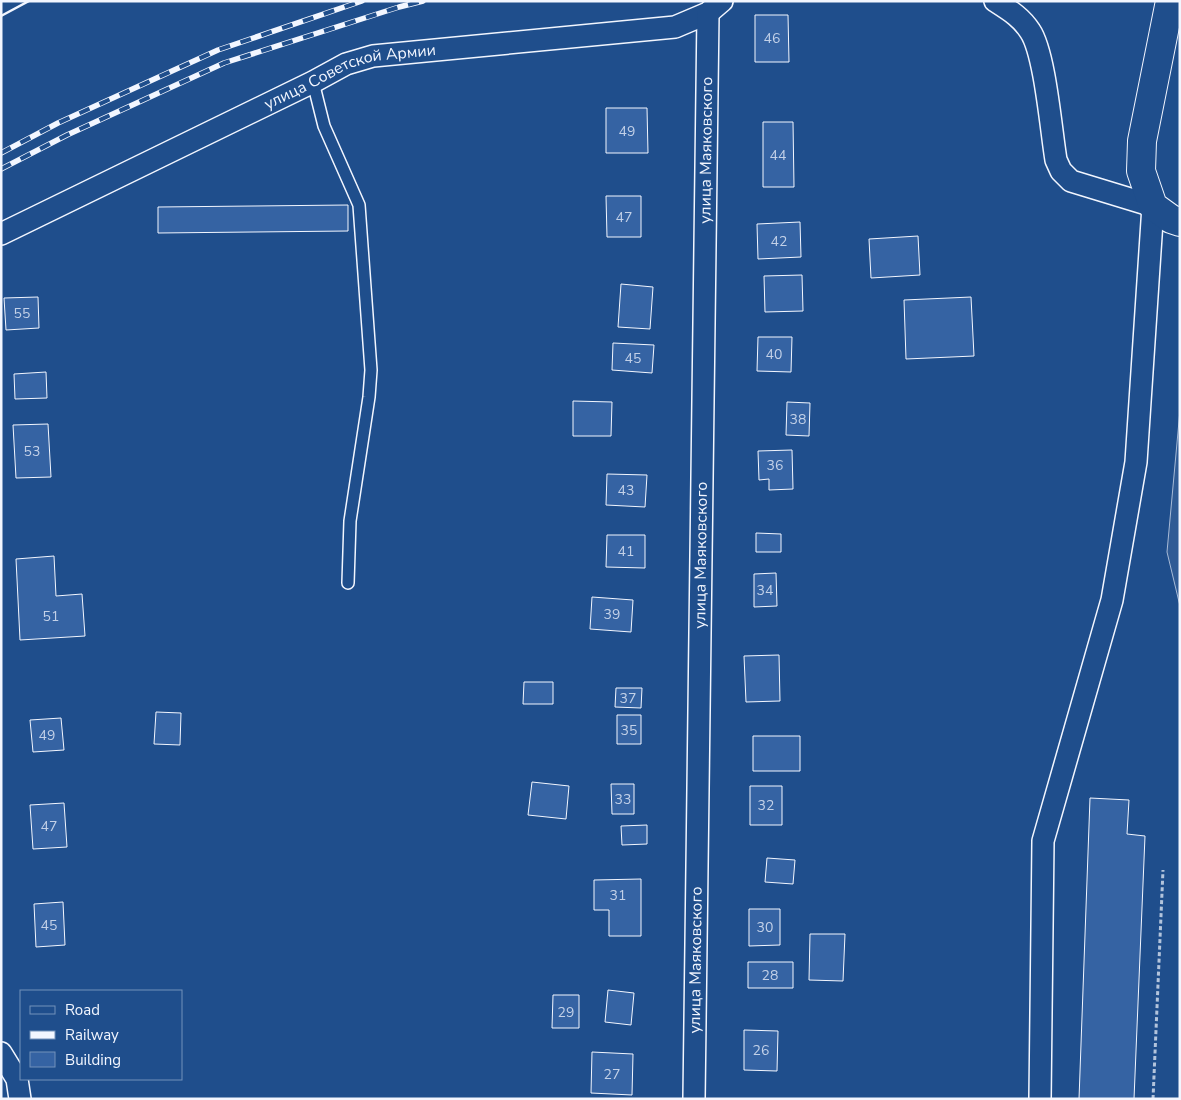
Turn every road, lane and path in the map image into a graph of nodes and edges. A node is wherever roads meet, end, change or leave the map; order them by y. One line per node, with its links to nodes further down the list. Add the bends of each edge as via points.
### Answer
1 (995, 1): 5 (street, via 1018,16 1031,33 1040,55 1056,160 1061,171 1071,181)
2 (1170, 1): 5 (main road, via 1142,140 1141,171)
3 (715, 7): 4 (street, улица Советской Армии, via 675,27 374,56 346,64); 12 (street, улица Маяковского)
4 (313, 82): 7 (street, улица Советской Армии); 8 (lane, via 324,126 358,205 371,370 350,521)
5 (1153, 206): 6 (main road); 13 (street, via 1136,462 1112,600 1043,841)
6 (1180, 222)
7 (1, 234)
8 (348, 583)
9 (1163, 870): 14 (path)
10 (1, 1053): 11 (street, via 17,1079)
11 (20, 1099)
12 (694, 1099)
13 (1040, 1099)
14 (1153, 1099)

